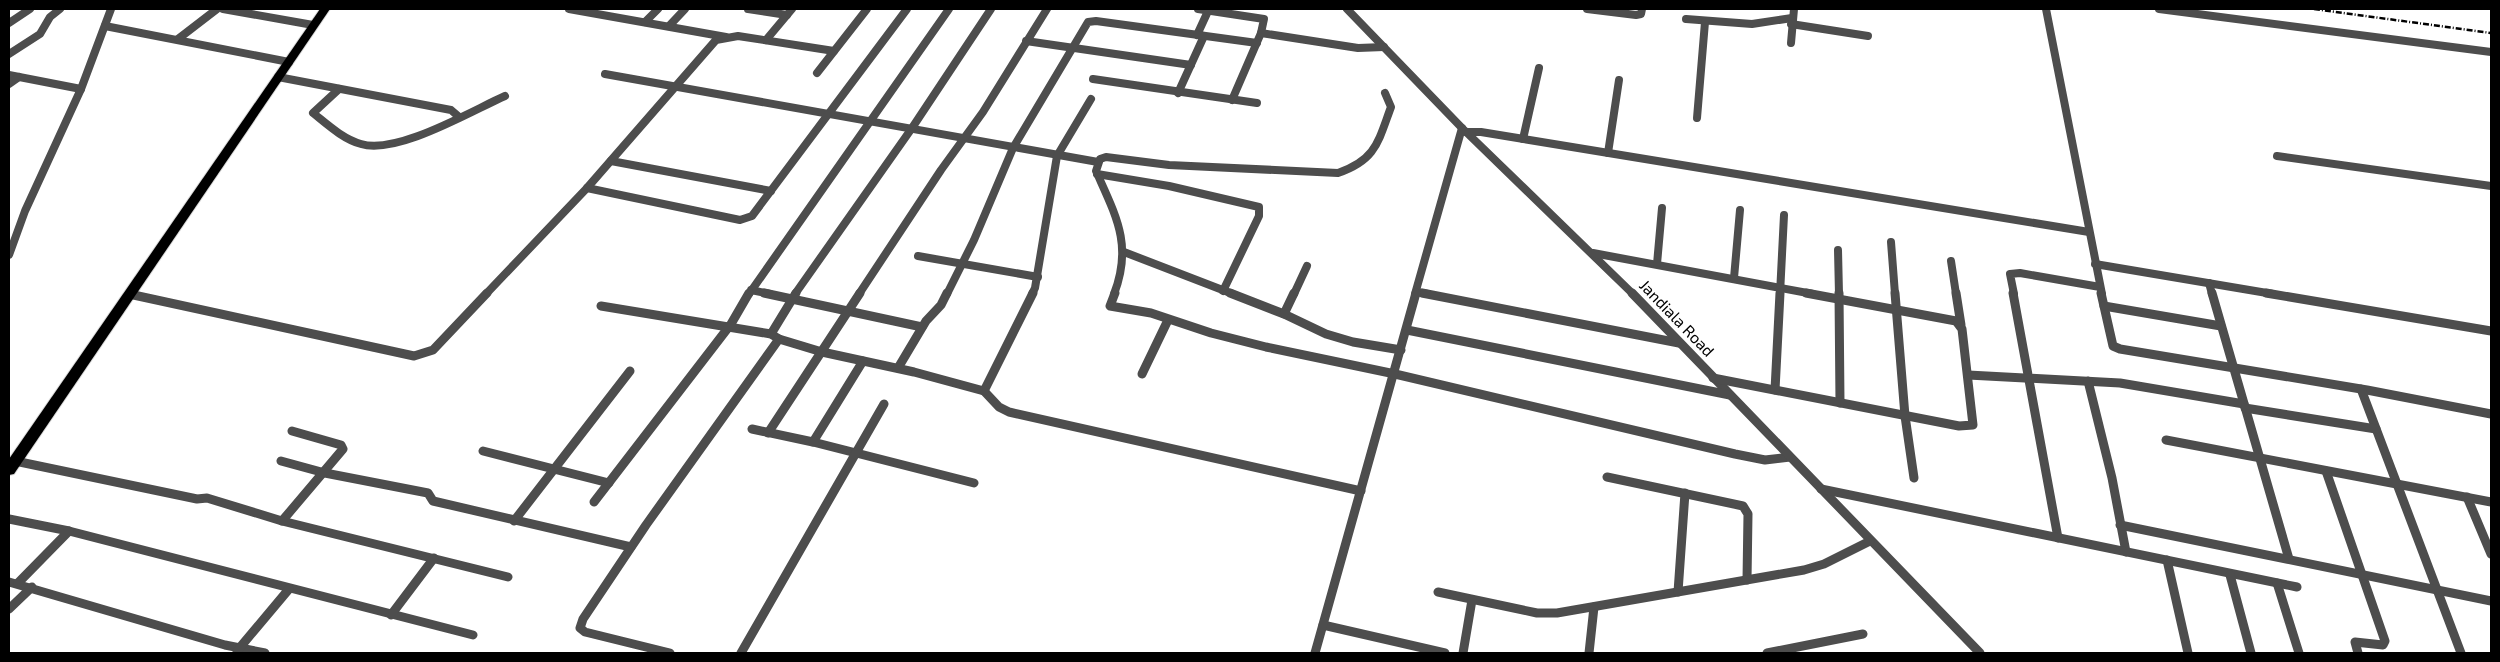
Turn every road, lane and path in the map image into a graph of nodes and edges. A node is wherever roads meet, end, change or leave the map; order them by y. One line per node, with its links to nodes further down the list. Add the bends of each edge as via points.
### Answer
1 (30, 9): 26 (street)
2 (60, 9): 48 (street, via 48,19 40,34)
3 (112, 9): 33 (street)
4 (216, 9): 39 (street)
5 (223, 9): 32 (street)
6 (325, 9): 32 (main road)
7 (569, 9): 24 (street)
8 (658, 9): 29 (street)
9 (685, 9): 34 (street)
10 (748, 9): 25 (street)
11 (867, 9): 46 (street)
12 (907, 9): 69 (street)
13 (949, 9): 72 (street)
14 (991, 9): 73 (street)
15 (1047, 9): 41 (street)
16 (1198, 9): 23 (street)
17 (1347, 9): 44 (street, Jandiala Road)
18 (1587, 9): 19 (street, via 1636,15 1641,14)
19 (1642, 9)
20 (1794, 9): 28 (street)
21 (2046, 9): 90 (street)
22 (2159, 9): 47 (street)
23 (1209, 10): 35 (street, via 1263,18); 36 (street)
24 (610, 12): 29 (street)
25 (790, 12): 40 (street)
26 (12, 18): 31 (street)
27 (1686, 19): 30 (street)
28 (1792, 21): 30 (street, via 1736,25); 37 (street); 43 (street)
29 (645, 22): 34 (street)
30 (1705, 22): 71 (street)
31 (9, 23)
32 (313, 25): 49 (main road)
33 (105, 26): 39 (street); 61 (street)
34 (669, 26): 38 (street)
35 (1261, 33): 42 (street); 44 (street, via 1358,48)
36 (1201, 36): 42 (street); 45 (street, via 1092,21 1086,23); 50 (street)
37 (1868, 36)
38 (726, 37): 40 (street); 60 (street, via 712,43)
39 (178, 39): 49 (street)
40 (766, 40): 46 (street)
41 (1026, 41): 45 (street); 75 (street, via 983,112)
42 (1257, 43): 67 (street)
43 (1791, 43)
44 (1384, 47): 74 (street, Jandiala Road)
45 (1072, 48): 50 (street); 77 (street)
46 (834, 51): 52 (street)
47 (2491, 52)
48 (9, 54)
49 (289, 62): 56 (main road)
50 (1191, 65): 63 (street)
51 (1540, 68): 76 (street)
52 (817, 72)
53 (605, 74): 60 (street)
54 (9, 75): 55 (street)
55 (19, 77): 59 (street); 61 (street)
56 (278, 77): 62 (street); 111 (main road)
57 (1093, 79): 63 (street)
58 (1619, 80): 78 (street)
59 (9, 84)
60 (675, 88): 69 (street); 81 (street)
61 (80, 89): 91 (street)
62 (340, 89): 70 (street, via 451,110); 70 (street, via 313,113 346,140 388,147)
63 (1178, 93): 67 (street)
64 (1385, 93): 82 (street, via 1391,107 1372,156 1361,166 1338,173 1169,166 1106,157)
65 (505, 96): 70 (street)
66 (1091, 99): 79 (street)
67 (1232, 100): 68 (street)
68 (1257, 103)
69 (828, 115): 72 (street); 86 (street)
70 (458, 116)
71 (1696, 118)
72 (870, 122): 73 (street); 108 (street)
73 (912, 128): 75 (street); 113 (street)
74 (1464, 130): 76 (street); 95 (street, Jandiala Road); 110 (street)
75 (963, 138): 77 (street); 117 (street)
76 (1523, 139): 78 (street)
77 (1014, 148): 79 (street); 99 (street)
78 (1608, 153): 90 (street)
79 (1058, 156): 82 (street); 103 (street)
80 (2277, 156): 84 (street)
81 (611, 161): 85 (street); 86 (street)
82 (1098, 162): 83 (street)
83 (1097, 174): 94 (street, via 1110,199); 109 (street, via 1169,186 1259,207 1259,216)
84 (2491, 186)
85 (587, 188): 86 (street, via 740,220 752,216); 111 (street, via 433,350 422,355)
86 (771, 191)
87 (1662, 208): 100 (street)
88 (1740, 210): 104 (street)
89 (1784, 215): 106 (street)
90 (2088, 232): 101 (street)
91 (11, 242): 96 (street)
92 (1891, 242): 116 (street)
93 (1838, 250): 112 (street)
94 (1124, 252): 109 (street); 119 (street, via 1121,275 1110,306 1151,313)
95 (1593, 253): 100 (street); 127 (street, Jandiala Road)
96 (9, 255)
97 (918, 256): 99 (street)
98 (1951, 261): 120 (street)
99 (962, 264): 103 (street); 122 (street, via 941,306)
100 (1657, 264): 104 (street)
101 (2095, 264): 105 (street); 107 (street)
102 (1307, 266): 118 (street)
103 (1038, 277): 142 (street)
104 (1734, 278): 106 (street)
105 (2209, 283): 121 (street); 125 (street)
106 (1781, 287): 112 (street); 141 (street)
107 (2100, 287): 115 (street); 138 (street, via 2011,273)
108 (751, 290): 113 (street); 123 (street)
109 (1223, 291): 118 (street)
110 (1417, 292): 124 (street); 127 (street)
111 (130, 294): 160 (main road)
112 (1839, 298): 116 (street); 144 (street)
113 (792, 299): 117 (street); 126 (street)
114 (601, 306): 123 (street)
115 (2104, 306): 121 (street); 132 (street, via 2115,348)
116 (1896, 309): 120 (street); 148 (street)
117 (849, 311): 122 (street); 129 (street)
118 (1284, 314): 128 (street, via 1342,339)
119 (1168, 320): 134 (street); 135 (street, via 1266,347)
120 (1961, 325): 136 (street)
121 (2221, 326): 132 (street)
122 (922, 327): 131 (street)
123 (727, 328): 126 (street); 166 (street)
124 (1407, 330): 128 (street); 143 (street)
125 (2491, 331)
126 (775, 337): 129 (street); 182 (street)
127 (1680, 343): 137 (street, Jandiala Road)
128 (1401, 350): 135 (street)
129 (822, 352): 130 (street); 152 (street)
130 (863, 361): 131 (street); 154 (street)
131 (898, 368): 142 (street)
132 (2234, 368): 140 (street); 146 (street)
133 (630, 371): 161 (street)
134 (1142, 374)
135 (1395, 374): 157 (street, via 1735,454 1765,460); 170 (street)
136 (1968, 375): 138 (street); 148 (street, via 1973,425 1959,426)
137 (1713, 378): 141 (street); 143 (street, Jandiala Road)
138 (2029, 378): 139 (street); 180 (street)
139 (2088, 381): 146 (street); 178 (street)
140 (2361, 389): 147 (street); 149 (street)
141 (1776, 390): 144 (street)
142 (984, 391): 170 (street, via 999,407 1009,412)
143 (1730, 395): 157 (street, Jandiala Road)
144 (1840, 403): 148 (street)
145 (884, 404): 156 (street)
146 (2244, 406): 149 (street); 158 (street)
147 (2491, 414)
148 (1905, 416): 165 (street)
149 (2376, 429): 168 (street)
150 (752, 430): 152 (street)
151 (292, 431): 163 (street, via 342,446 342,452)
152 (768, 433): 154 (street)
153 (2166, 440): 158 (street)
154 (813, 442): 156 (street)
155 (483, 451): 161 (street)
156 (858, 453): 167 (street); 211 (street, via 797,552)
157 (1790, 457): 169 (street, Jandiala Road)
158 (2259, 458): 162 (street); 186 (street)
159 (281, 461): 163 (street)
160 (12, 466): 176 (street, via 197,499 208,498)
161 (555, 469): 166 (street); 177 (street)
162 (2326, 471): 168 (street); 189 (street)
163 (325, 472): 176 (street); 177 (street, via 428,493 433,502)
164 (1607, 477): 171 (street)
165 (1914, 478)
166 (608, 483): 173 (street)
167 (974, 483)
168 (2397, 484): 172 (street); 197 (street)
169 (1821, 489): 180 (street); 181 (street, Jandiala Road)
170 (1361, 491): 205 (street)
171 (1685, 493): 191 (street, via 1737,504 1746,509); 199 (street)
172 (2467, 497): 174 (street); 184 (street)
173 (594, 502)
174 (2491, 502)
175 (9, 519): 179 (street)
176 (282, 521): 185 (street)
177 (514, 521): 182 (street)
178 (2120, 525): 183 (street); 186 (street)
179 (68, 531): 192 (street); 196 (street)
180 (2058, 538): 183 (street)
181 (1870, 540): 191 (street, via 1824,564); 217 (street, Jandiala Road)
182 (631, 547): 210 (street, via 580,628 585,632)
183 (2126, 552): 187 (street)
184 (2491, 554)
185 (434, 558): 190 (street); 204 (street)
186 (2289, 559): 189 (street)
187 (2167, 560): 188 (street); 218 (street)
188 (2230, 575): 193 (street); 219 (street)
189 (2364, 575): 197 (street); 221 (street, via 2386,641 2383,644 2355,642)
190 (508, 577)
191 (1747, 580): 199 (street)
192 (13, 582): 194 (street)
193 (2277, 583): 195 (street); 220 (street)
194 (32, 587): 203 (street); 208 (street)
195 (2297, 587)
196 (289, 589): 204 (street); 208 (street)
197 (2437, 590): 201 (street); 222 (street)
198 (1438, 592): 200 (street)
199 (1678, 592): 202 (street)
200 (1472, 600): 202 (street, via 1537,613); 214 (street)
201 (2491, 601)
202 (1594, 607): 215 (street)
203 (9, 609)
204 (391, 615): 207 (street)
205 (1323, 625): 212 (street); 213 (street)
206 (1863, 634): 216 (street)
207 (473, 635)
208 (238, 651): 209 (street)
209 (265, 653)
210 (670, 653)
211 (741, 653)
212 (1315, 653)
213 (1445, 653)
214 (1463, 653)
215 (1589, 653)
216 (1767, 653)
217 (1980, 653)
218 (2188, 653)
219 (2251, 653)
220 (2300, 653)
221 (2358, 653)
222 (2462, 653)

